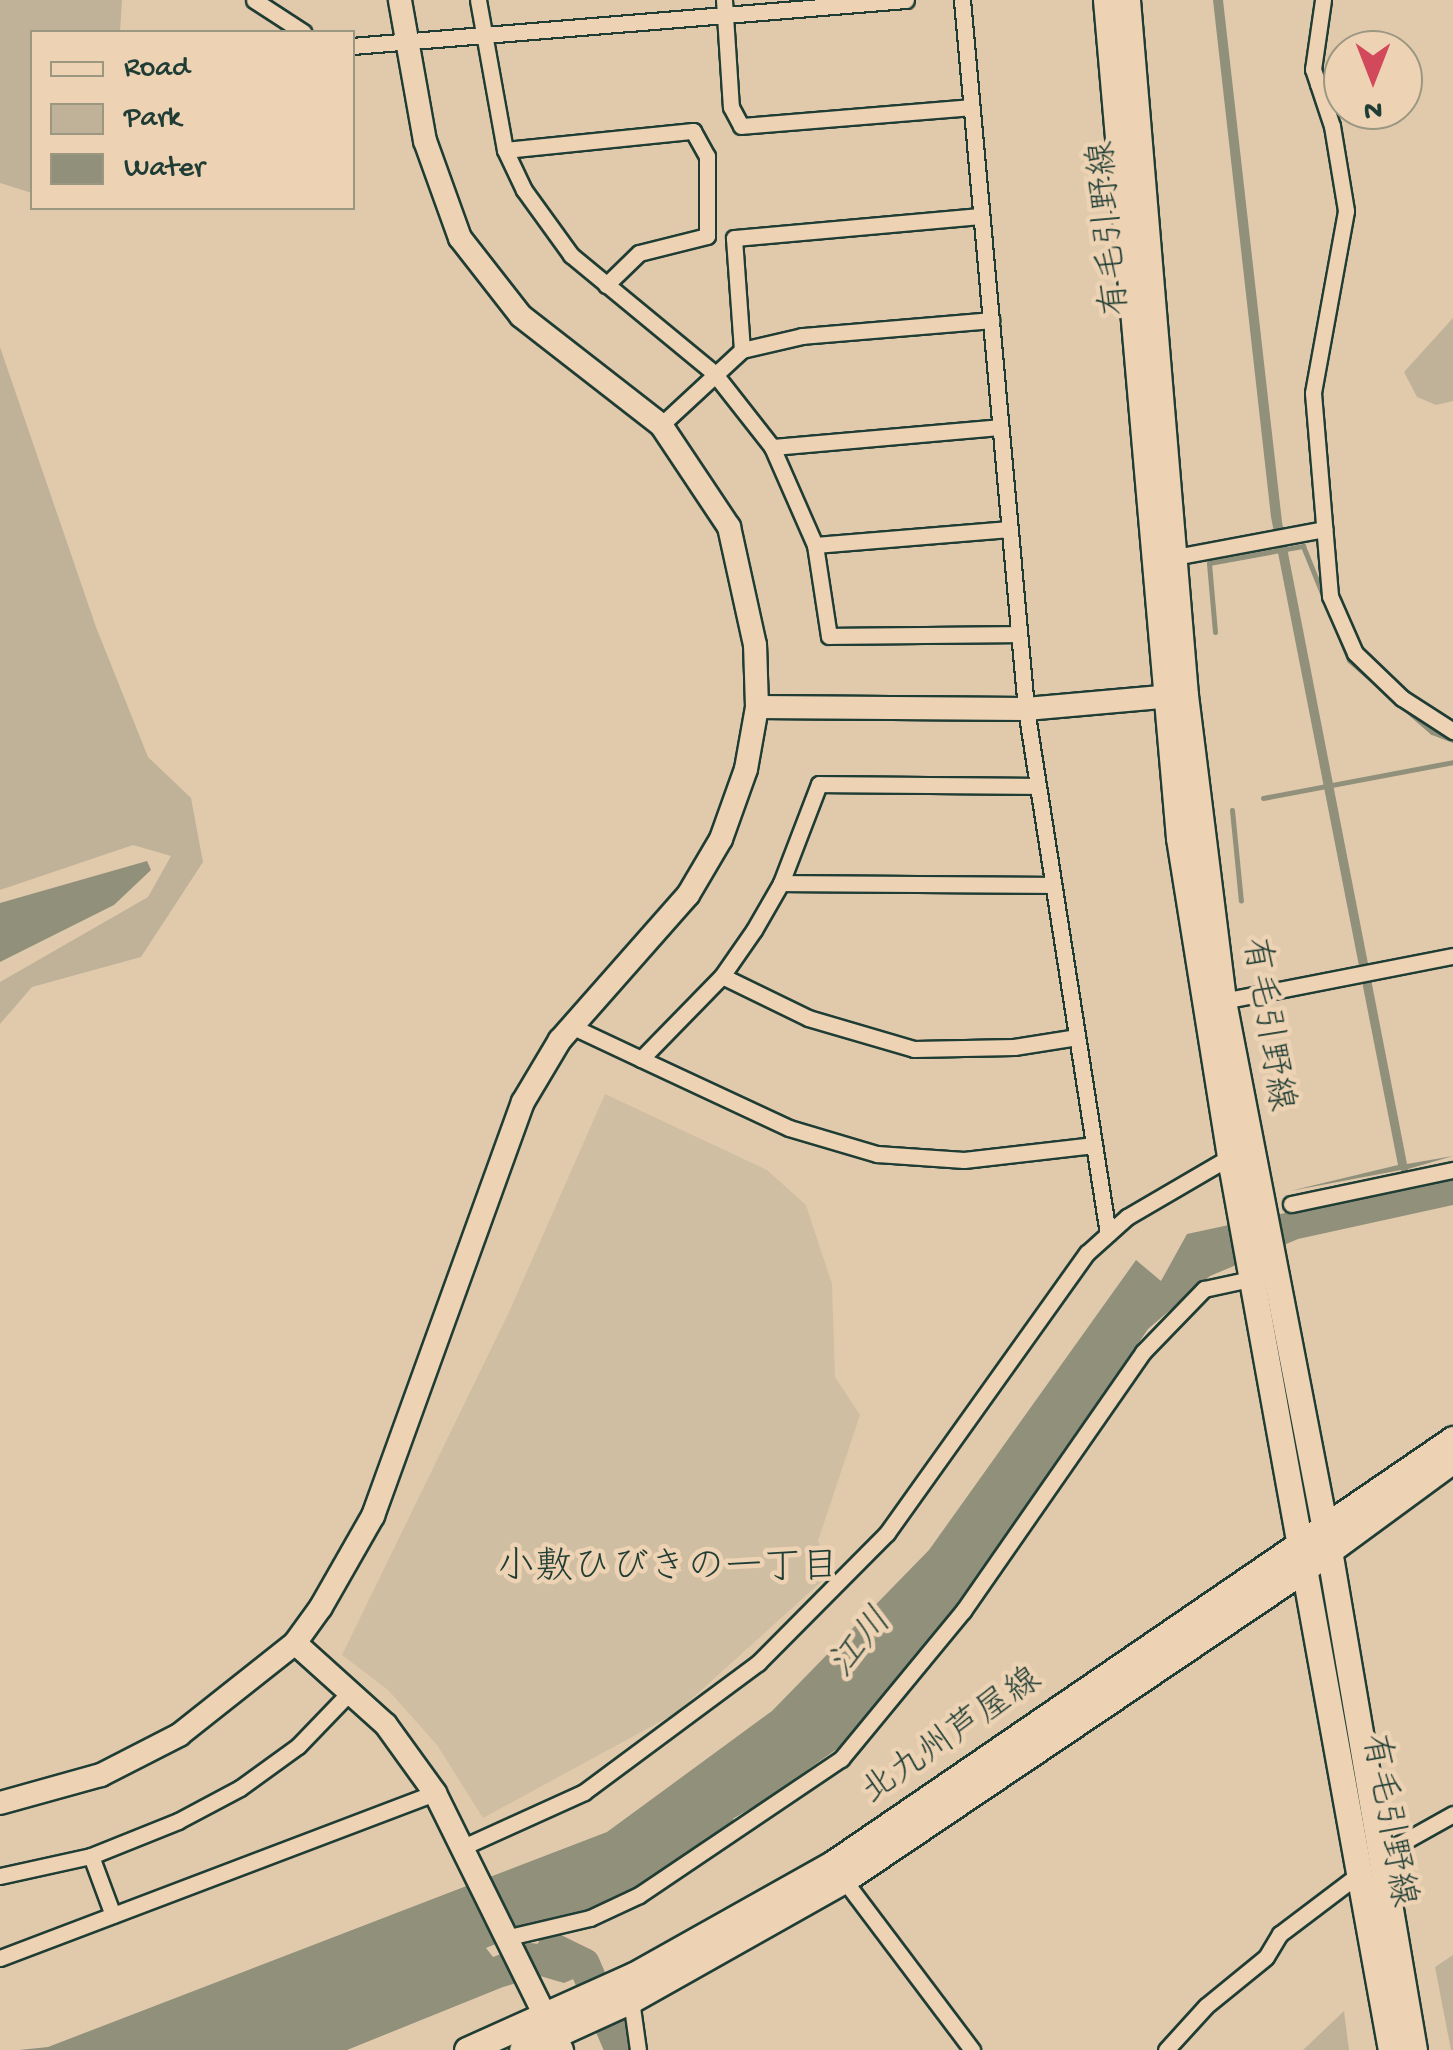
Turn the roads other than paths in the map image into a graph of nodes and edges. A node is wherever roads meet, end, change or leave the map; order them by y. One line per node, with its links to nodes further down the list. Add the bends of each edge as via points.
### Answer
1 (254, 0): 10 (street)
2 (400, 0): 12 (street)
3 (478, 0): 11 (street)
4 (906, 0): 9 (street)
5 (962, 0): 16 (street)
6 (1106, 0): 31 (main road, 有毛引野線)
7 (1127, 0): 29 (main road, 有毛引野線)
8 (1323, 0): 14 (street)
9 (725, 7): 11 (street); 16 (street, via 731,106 741,126)
10 (300, 30)
11 (485, 36): 12 (street); 17 (street)
12 (409, 41): 13 (street); 23 (street, via 425,141 460,238 522,316)
13 (355, 46)
14 (1318, 84): 15 (street); 27 (street, via 1346,211 1313,393)
15 (1323, 84)
16 (971, 107): 18 (street)
17 (504, 150): 19 (street, via 546,225); 19 (street, via 693,131 706,156 706,236 639,253)
18 (981, 216): 20 (street); 21 (street, via 734,238)
19 (606, 285): 22 (street)
20 (990, 320): 21 (street, via 802,336); 24 (street)
21 (742, 350): 22 (street)
22 (714, 373): 23 (street); 25 (street)
23 (661, 425): 32 (street, via 729,527 748,592)
24 (1000, 427): 25 (street); 26 (street)
25 (772, 447): 28 (street)
26 (1010, 529): 28 (street); 30 (street)
27 (1324, 530): 29 (street); 34 (street, via 1334,610 1355,653 1402,698)
28 (815, 545): 30 (street, via 829,636)
29 (1175, 556): 31 (main road, 有毛引野線)
30 (1019, 634): 33 (street)
31 (1175, 696): 33 (street); 40 (main road, 有毛引野線); 45 (main road, 有毛引野線)
32 (757, 708): 33 (street); 41 (street, via 746,769 721,839 688,895)
33 (1026, 710): 35 (street)
34 (1453, 731)
35 (1038, 786): 36 (street, via 819,784); 37 (street)
36 (782, 883): 37 (street); 39 (street)
37 (1053, 884): 42 (street)
38 (1453, 956): 40 (street)
39 (722, 976): 42 (street, via 808,1018 914,1049 1014,1047); 43 (street)
40 (1223, 1001): 45 (main road, 有毛引野線)
41 (571, 1026): 43 (street); 55 (street, via 523,1102 374,1516)
42 (1077, 1037): 44 (street)
43 (641, 1059): 44 (street, via 789,1128 877,1154 964,1160)
44 (1094, 1145): 48 (street)
45 (1241, 1158): 48 (street); 49 (main road, 有毛引野線)
46 (1453, 1170): 47 (street)
47 (1291, 1204)
48 (1108, 1234): 60 (street, via 1058,1288 887,1534 816,1609 758,1663 584,1792)
49 (1259, 1265): 52 (main road, 有毛引野線); 53 (main road, 有毛引野線); 67 (street, via 1204,1289 1143,1352 964,1611 841,1759 639,1895 590,1918)
50 (1453, 1439): 52 (main road, 北九州芦屋線)
51 (1453, 1460): 52 (main road, 北九州芦屋線)
52 (1326, 1537): 53 (main road, 北九州芦屋線); 54 (main road, 北九州芦屋線); 61 (main road, 有毛引野線)
53 (1300, 1541): 54 (main road, 有毛引野線); 69 (main road, 北九州芦屋線, via 835,1862)
54 (1304, 1570): 63 (main road, 有毛引野線); 65 (main road, 北九州芦屋線)
55 (294, 1642): 56 (street); 58 (street, via 231,1698 136,1759 54,1791)
56 (351, 1691): 57 (street, via 386,1725); 62 (street, via 298,1746 240,1788 130,1844)
57 (434, 1793): 60 (street); 66 (street)
58 (0, 1802)
59 (1453, 1814): 61 (street)
60 (466, 1852): 67 (street)
61 (1379, 1855): 63 (street); 77 (main road, 有毛引野線)
62 (91, 1856): 64 (street); 66 (street)
63 (1360, 1874): 75 (street, via 1280,1934 1266,1958 1206,2006); 76 (main road, 有毛引野線)
64 (0, 1876)
65 (844, 1880): 69 (main road, 北九州芦屋線); 74 (street)
66 (112, 1915): 68 (street)
67 (510, 1939): 70 (street)
68 (0, 1958)
69 (632, 1988): 70 (main road, 北九州芦屋線); 73 (street)
70 (550, 2024): 71 (main road, 北九州芦屋線); 72 (main road, 北九州芦屋線)
71 (467, 2050)
72 (522, 2050)
73 (638, 2050)
74 (972, 2050)
75 (1166, 2050)
76 (1391, 2050)
77 (1414, 2050)

